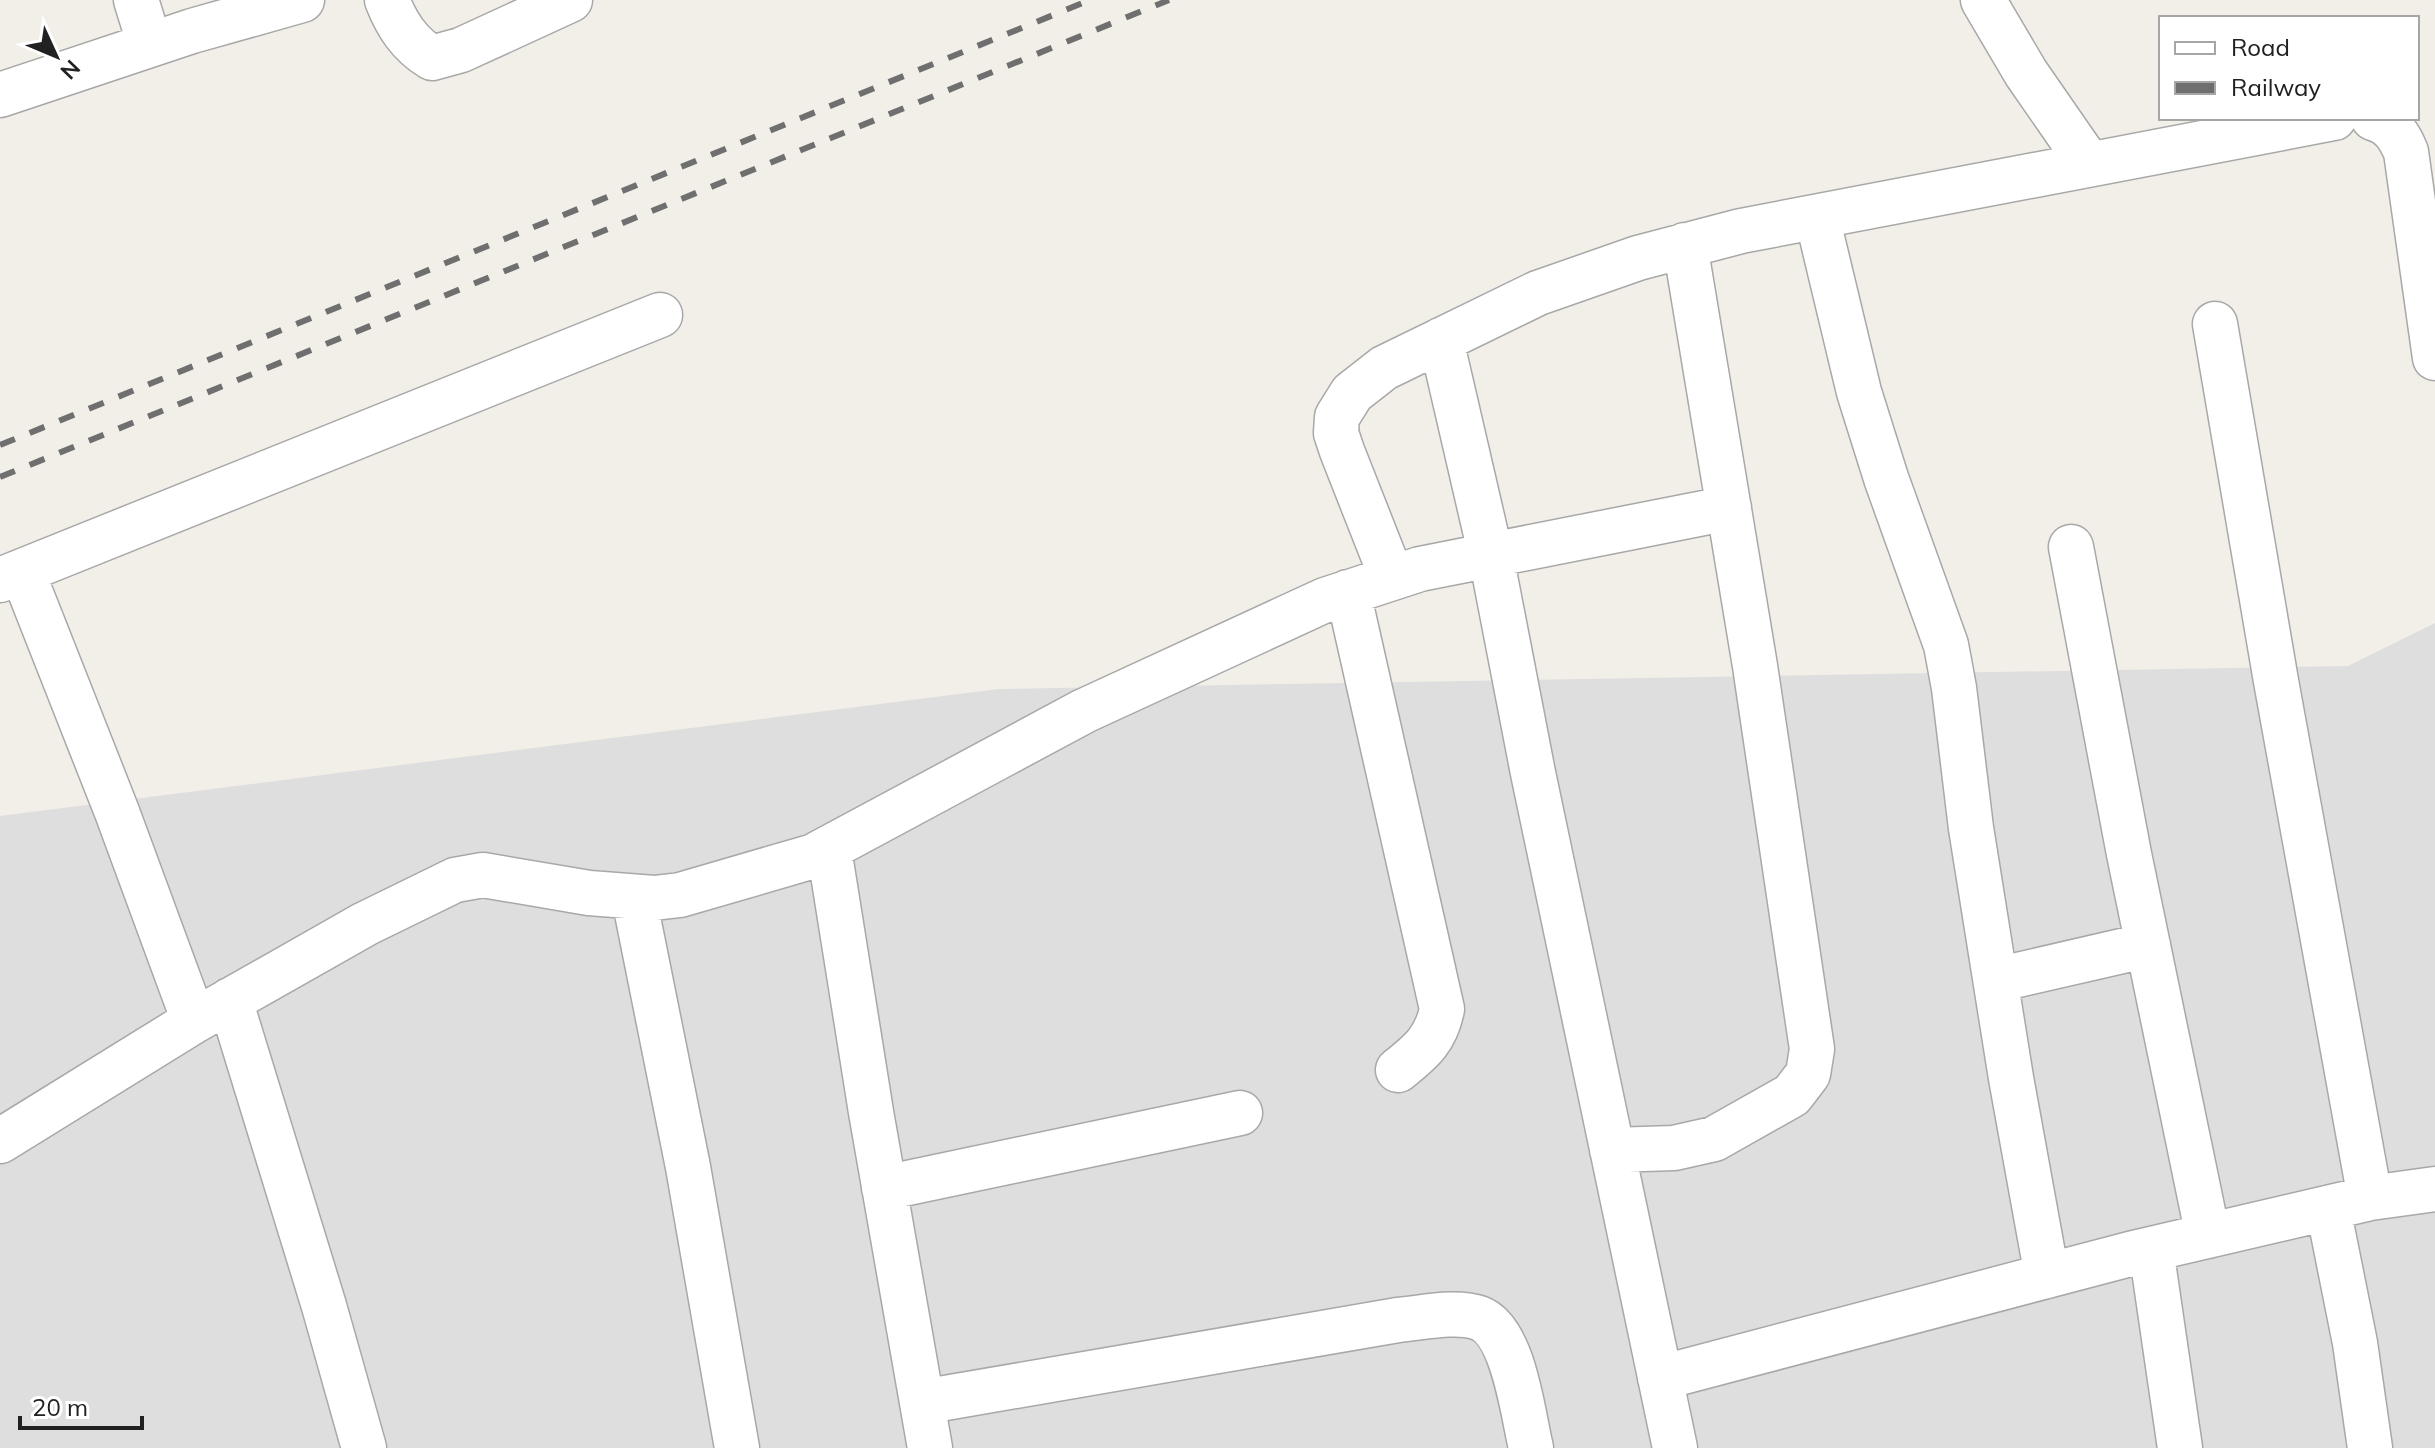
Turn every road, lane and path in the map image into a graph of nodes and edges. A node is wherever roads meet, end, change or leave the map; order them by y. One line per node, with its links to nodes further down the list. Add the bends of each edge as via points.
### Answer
1 (136, 0): 6 (street)
2 (302, 0): 6 (street)
3 (387, 0): 4 (street, via 404,35 432,58)
4 (570, 0)
5 (1983, 0): 10 (street)
6 (150, 45): 7 (street)
7 (0, 95)
8 (2323, 120): 10 (street)
9 (2381, 120): 16 (street, via 2399,136 2406,152)
10 (2089, 164): 11 (street)
11 (1817, 217): 12 (street); 26 (street, via 1859,392 1946,645)
12 (1685, 245): 15 (street, via 1538,293); 17 (street)
13 (660, 315): 20 (street)
14 (2215, 324): 34 (street)
15 (1441, 340): 19 (street); 21 (street, via 1384,368 1352,393 1337,417 1342,451)
16 (2435, 358)
17 (1729, 508): 19 (street); 31 (street, via 1812,1049 1808,1074 1792,1095 1714,1139 1674,1148)
18 (2071, 547): 25 (street)
19 (1491, 556): 21 (street); 31 (street)
20 (11, 575): 27 (street)
21 (1392, 578): 22 (street)
22 (1348, 592): 23 (street, via 1084,711); 28 (street, via 1442,1009 1437,1031)
23 (829, 849): 24 (street, via 680,895); 32 (street)
24 (634, 898): 27 (street, via 483,875 455,880); 42 (street)
25 (2148, 945): 26 (street); 36 (street)
26 (1996, 980): 38 (street)
27 (212, 1011): 30 (street); 41 (street, via 324,1306)
28 (1398, 1070)
29 (1240, 1113): 32 (street)
30 (0, 1141)
31 (1612, 1150): 39 (street)
32 (884, 1188): 40 (street)
33 (2435, 1189): 34 (street)
34 (2370, 1198): 35 (street)
35 (2328, 1208): 36 (street); 47 (street)
36 (2208, 1236): 37 (street)
37 (2151, 1249): 38 (street); 46 (street)
38 (2047, 1276): 39 (street)
39 (1660, 1378): 45 (street)
40 (922, 1402): 43 (street); 44 (street, via 1398,1320 1478,1317 1492,1326 1505,1346)
41 (364, 1448)
42 (737, 1448)
43 (930, 1448)
44 (1531, 1448)
45 (1675, 1448)
46 (2180, 1448)
47 (2370, 1448)

